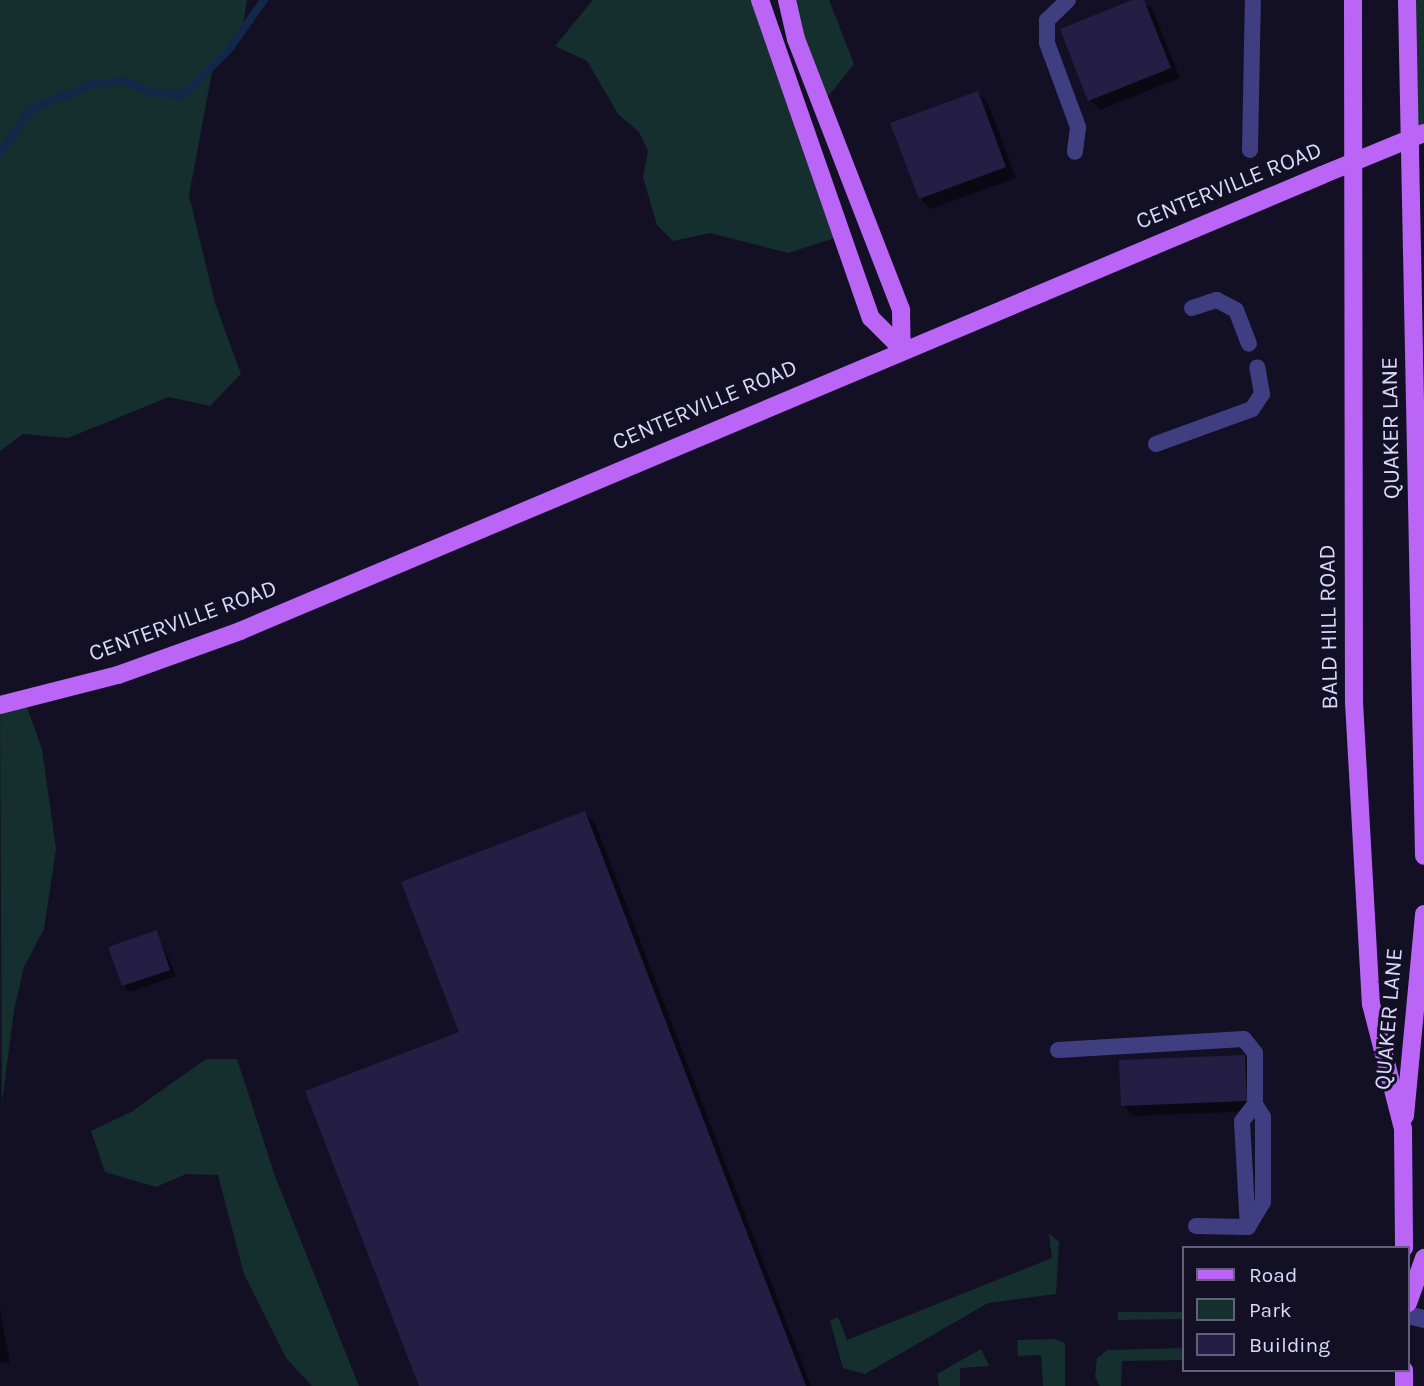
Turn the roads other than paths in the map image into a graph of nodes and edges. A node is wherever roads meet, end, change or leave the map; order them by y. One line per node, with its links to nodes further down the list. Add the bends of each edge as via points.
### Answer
1 (761, 0): 12 (main road, via 871,318)
2 (787, 0): 12 (main road, via 796,39 901,310)
3 (1068, 0): 9 (lane, via 1047,20 1047,43 1078,127)
4 (1253, 0): 8 (lane)
5 (1353, 0): 19 (main road, BALD HILL ROAD, via 1354,702 1371,1004)
6 (1407, 0): 16 (main road, QUAKER LANE)
7 (1424, 132): 12 (main road, CENTERVILLE ROAD, bridge)
8 (1250, 150)
9 (1075, 152)
10 (1192, 308): 11 (lane, via 1217,300 1236,310)
11 (1249, 344)
12 (902, 349): 15 (main road, CENTERVILLE ROAD, via 240,631 118,675)
13 (1257, 367): 14 (lane, via 1262,394 1252,409)
14 (1156, 444)
15 (0, 705)
16 (1424, 856)
17 (1424, 914): 19 (main road, QUAKER LANE)
18 (1058, 1050): 20 (lane, via 1244,1039 1259,1074 1255,1104 1242,1121 1248,1227)
19 (1403, 1129): 21 (main road, BALD HILL ROAD)
20 (1196, 1226)
21 (1404, 1246)
22 (1424, 1258): 23 (main road)
23 (1410, 1297)

